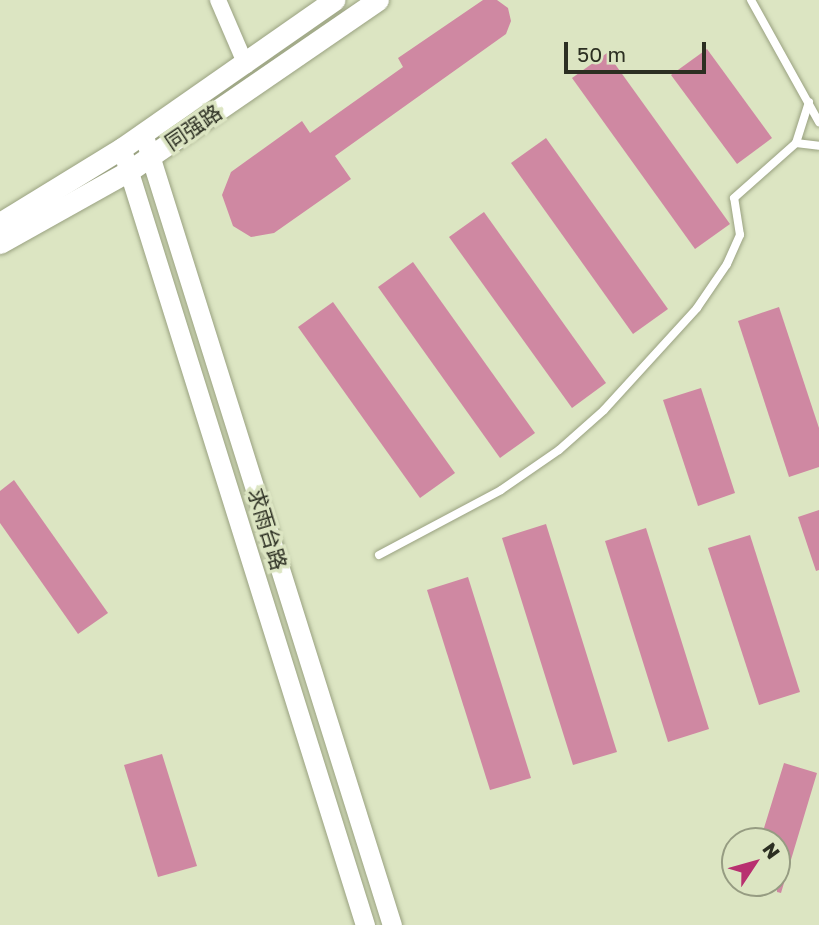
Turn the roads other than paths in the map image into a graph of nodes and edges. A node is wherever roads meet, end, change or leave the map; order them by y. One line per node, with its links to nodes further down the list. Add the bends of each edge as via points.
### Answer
1 (218, 0): 5 (street)
2 (334, 0): 5 (main road, 同强路)
3 (378, 0): 12 (main road, 同强路)
4 (751, 0): 6 (lane)
5 (246, 65): 8 (main road, 同强路)
6 (809, 102): 7 (lane); 9 (lane)
7 (819, 122)
8 (143, 133): 11 (main road, 同强路); 12 (street, 求雨台路)
9 (796, 143): 10 (lane); 16 (lane, via 734,198 740,235 727,264 697,308 604,410 559,450 501,490)
10 (819, 146)
11 (122, 148): 13 (street, 求雨台路); 14 (main road, 同强路)
12 (151, 156): 13 (main road, 同强路); 18 (street, 求雨台路)
13 (129, 171): 15 (main road, 同强路); 17 (street, 求雨台路)
14 (0, 223)
15 (0, 243)
16 (379, 555)
17 (365, 925)
18 (392, 925)

